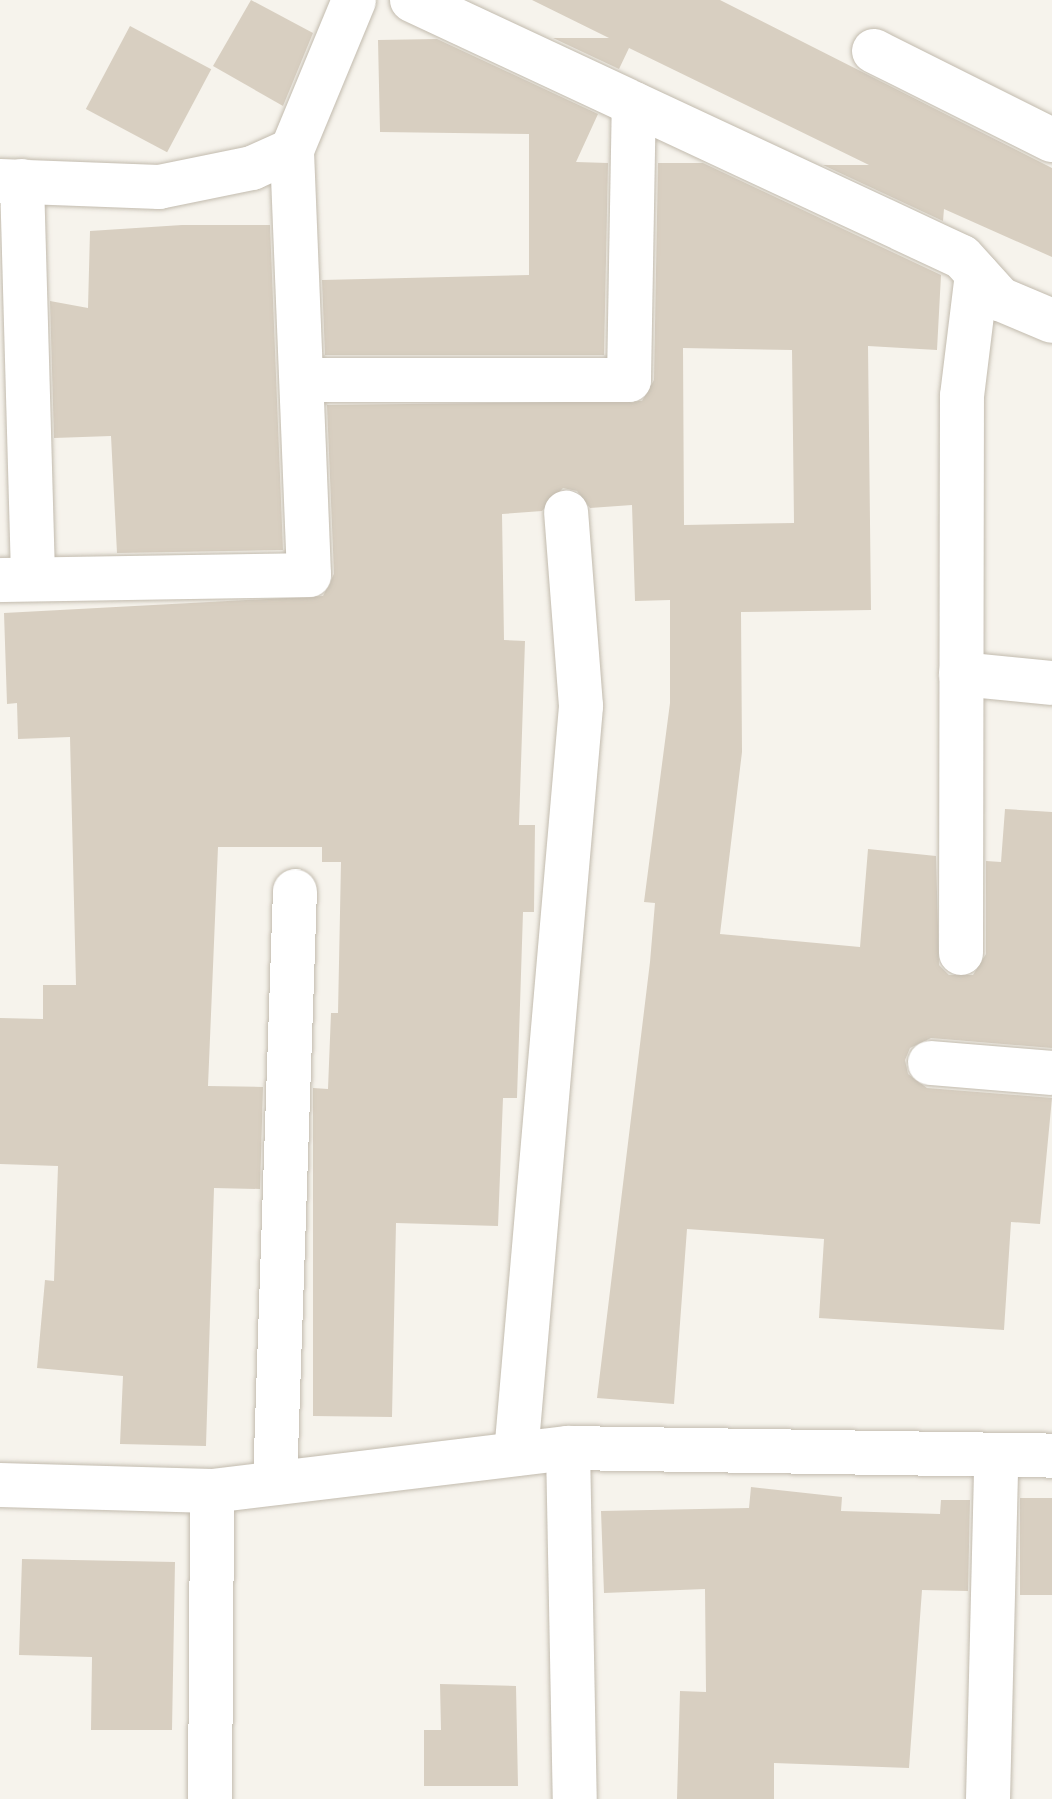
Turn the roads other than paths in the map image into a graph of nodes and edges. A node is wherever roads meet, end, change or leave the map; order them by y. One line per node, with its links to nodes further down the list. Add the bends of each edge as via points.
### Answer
1 (354, 0): 6 (street)
2 (412, 0): 4 (street)
3 (874, 51): 5 (street)
4 (634, 104): 8 (street, via 962,257); 10 (street, via 629,380)
5 (1052, 140)
6 (292, 150): 7 (street, via 252,168 159,187); 10 (street)
7 (11, 181): 12 (street)
8 (977, 274): 9 (street, via 1000,299); 13 (street, via 962,396)
9 (1052, 321)
10 (302, 380): 12 (street, via 309,575)
11 (566, 513): 20 (street, via 581,706)
12 (17, 580)
13 (961, 674): 14 (street); 16 (street)
14 (1052, 683)
15 (295, 891): 23 (street)
16 (961, 953)
17 (930, 1063): 18 (street)
18 (1052, 1073)
19 (568, 1448): 20 (street); 22 (street); 27 (street)
20 (516, 1454): 23 (street)
21 (1052, 1456): 22 (street)
22 (996, 1460): 28 (street)
23 (275, 1483): 25 (street)
24 (0, 1485): 25 (street)
25 (212, 1491): 26 (street)
26 (210, 1799)
27 (575, 1799)
28 (988, 1799)

